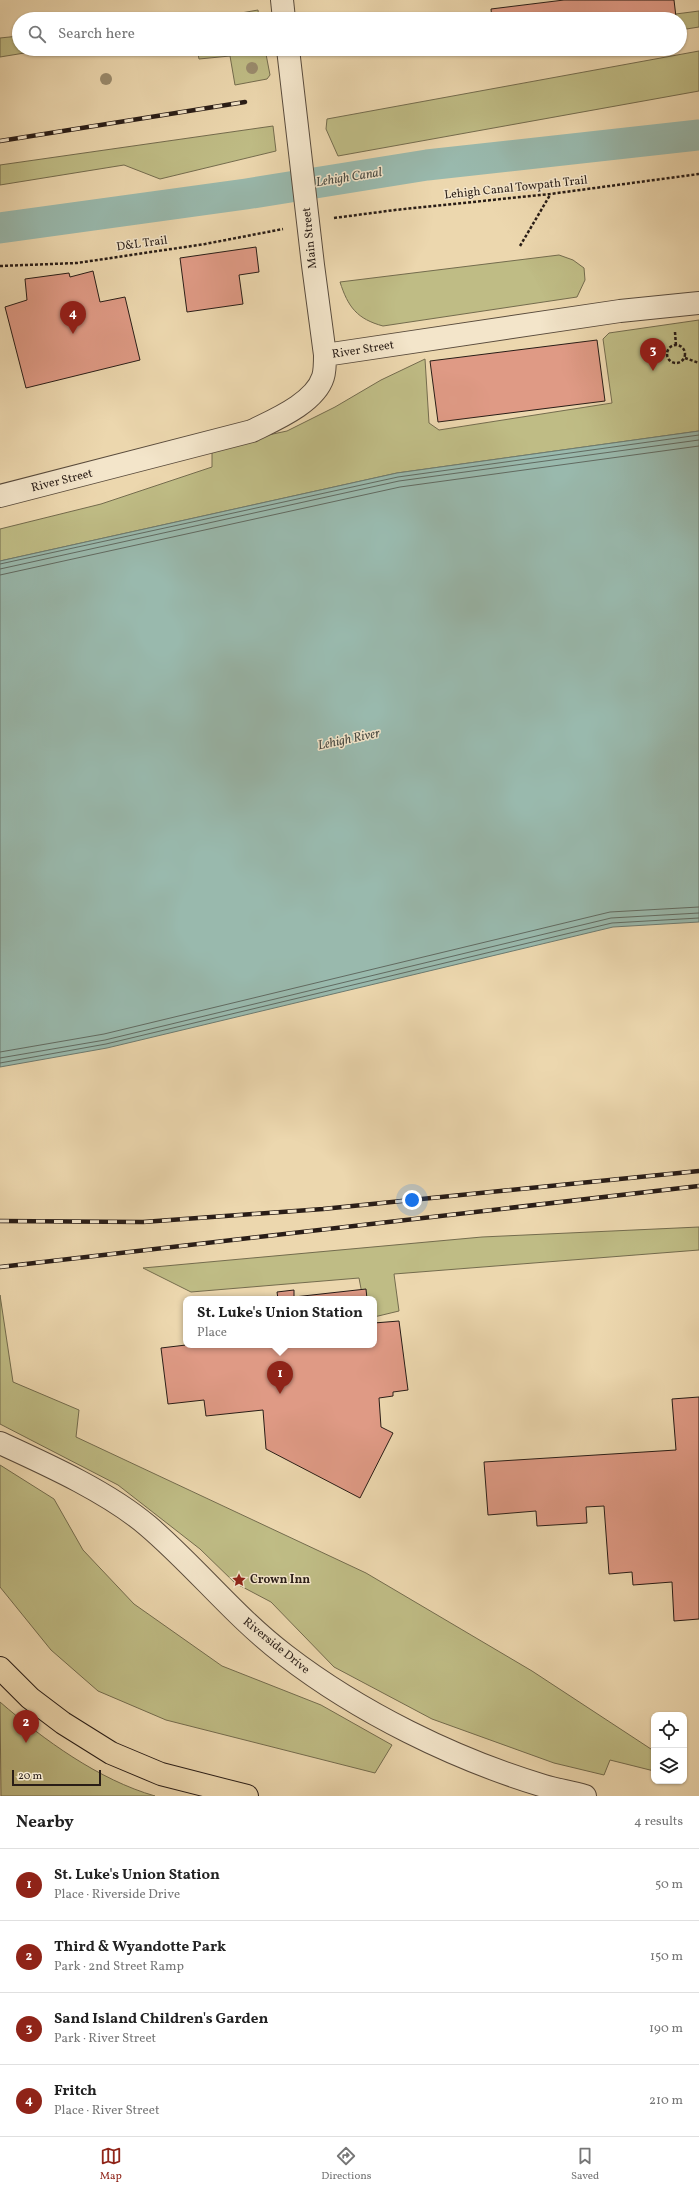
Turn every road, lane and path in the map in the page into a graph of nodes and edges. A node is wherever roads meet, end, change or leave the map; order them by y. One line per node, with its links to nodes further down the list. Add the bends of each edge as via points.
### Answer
1 (282, 0): 2 (street)
2 (283, 12)
3 (289, 56): 11 (street, Main Street)
4 (699, 174): 5 (path, Lehigh Canal Towpath Trail)
5 (550, 194): 6 (path, Lehigh Canal Towpath Trail); 8 (path)
6 (334, 218)
7 (286, 228): 9 (path, D&L Trail, via 205,244 77,263)
8 (520, 246)
9 (0, 266)
10 (699, 303): 11 (street, River Street, via 620,311)
11 (325, 355): 14 (street, River Street, via 323,378 312,396 280,417 252,431)
12 (684, 358): 12 (path, via 685,352 681,347 673,346 669,350 668,355 672,362 677,363); 13 (path)
13 (699, 363)
14 (0, 496)
15 (0, 1443): 18 (street, Riverside Drive, via 80,1482 127,1511 167,1544 258,1632 305,1670 345,1695 411,1732 454,1752 538,1784)
16 (0, 1668): 17 (highway, via 30,1698 57,1719 111,1753 161,1774)
17 (247, 1796)
18 (585, 1796)

